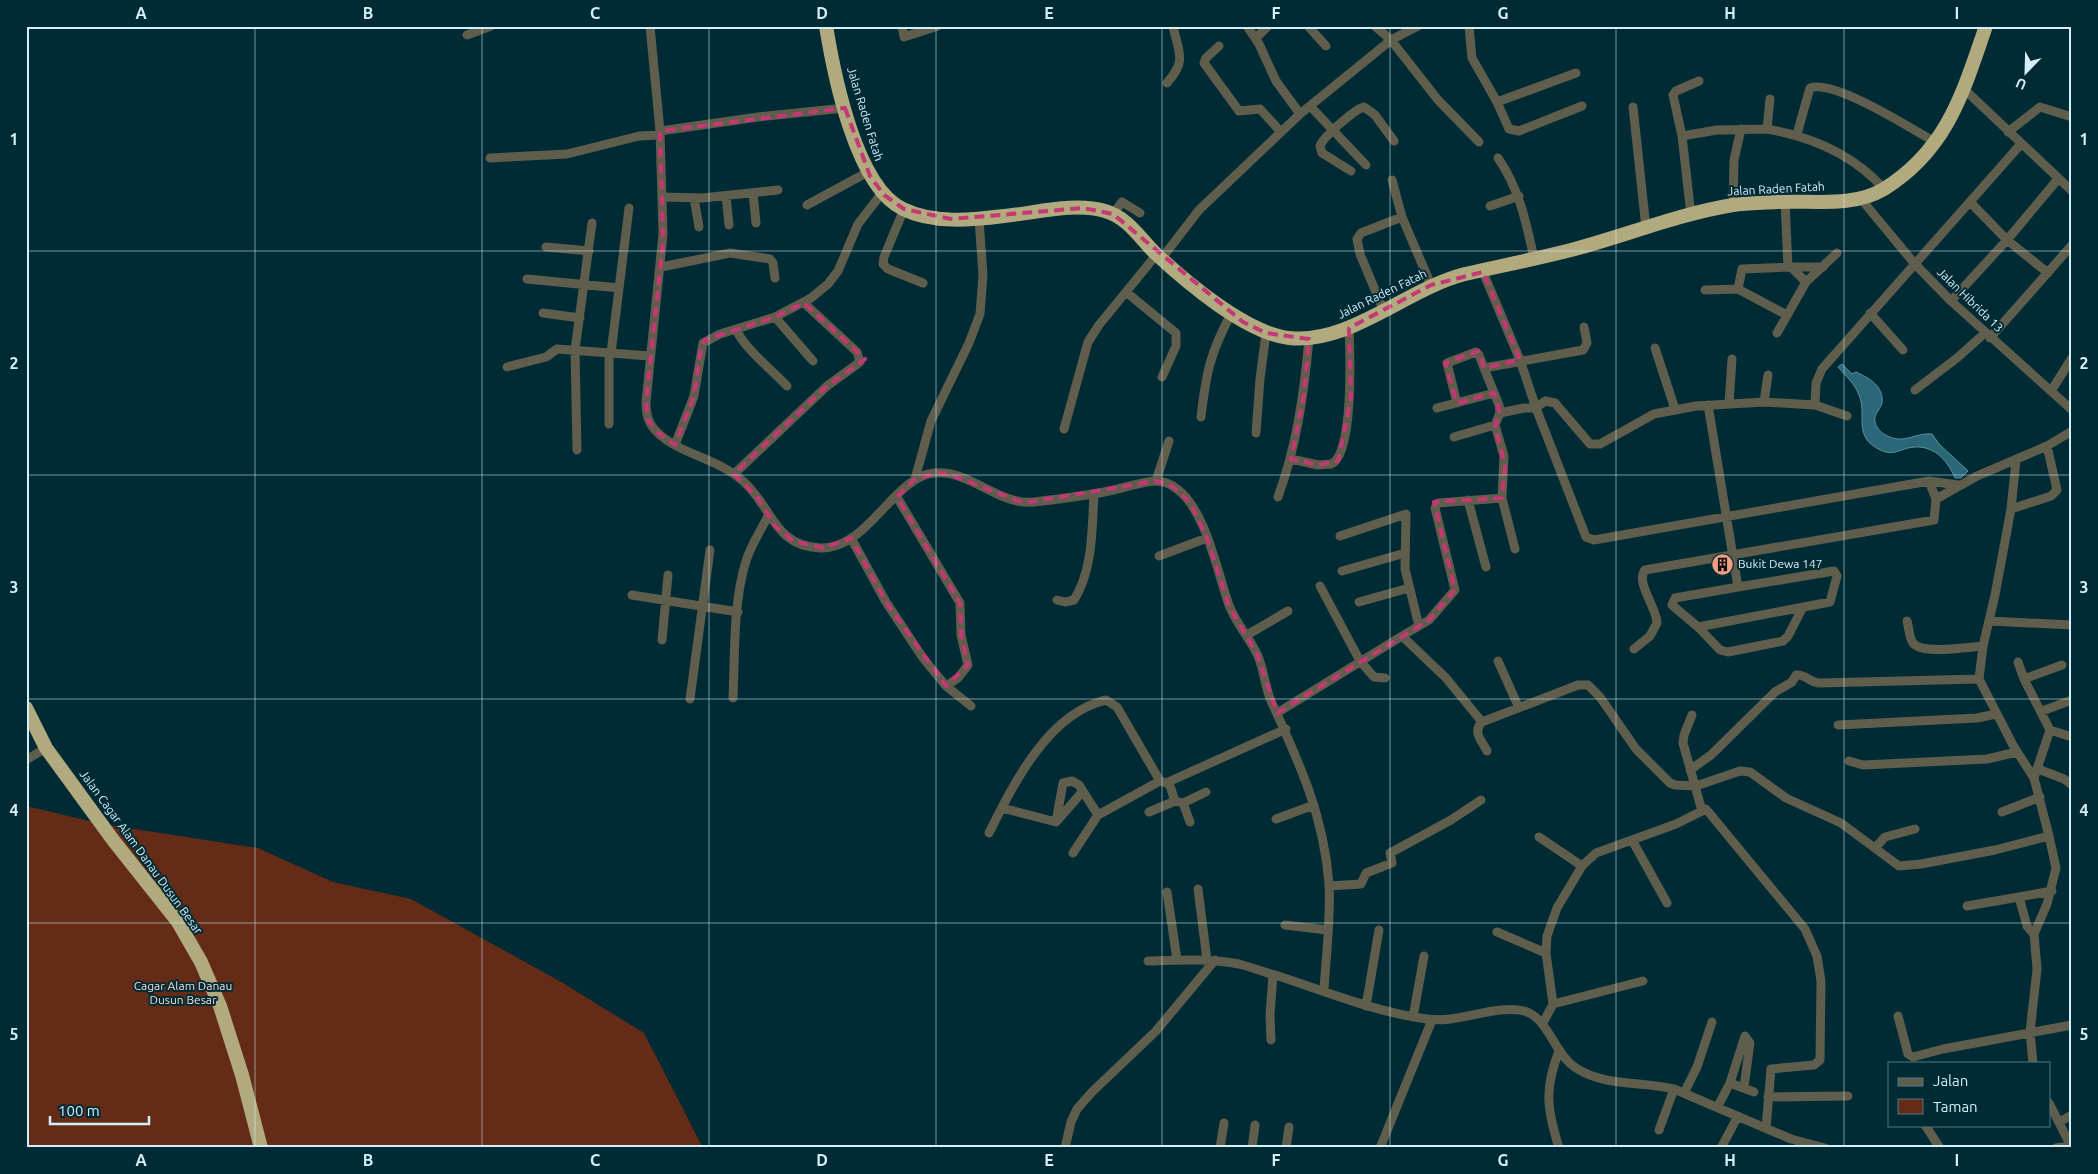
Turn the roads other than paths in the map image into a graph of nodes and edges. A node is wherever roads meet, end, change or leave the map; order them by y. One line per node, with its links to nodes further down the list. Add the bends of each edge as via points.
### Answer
1 (491, 26): 14 (street)
2 (650, 26): 36 (street)
3 (826, 26): 28 (highway, Jalan Raden Fatah)
4 (902, 26): 5 (street, via 904,37)
5 (938, 26)
6 (1173, 26): 21 (street, via 1180,61 1178,70)
7 (1247, 26): 15 (street)
8 (1268, 26): 15 (street)
9 (1308, 26): 18 (street)
10 (1375, 26): 16 (street)
11 (1418, 26): 16 (street)
12 (1469, 26): 24 (street, via 1472,58)
13 (1986, 26): 22 (highway, Jalan Raden Fatah)
14 (467, 35)
15 (1256, 38): 29 (street, via 1276,81)
16 (1391, 40): 25 (street); 40 (street, via 1426,86)
17 (1219, 46): 34 (street, via 1204,63 1227,96 1239,111 1260,109)
18 (1326, 46)
19 (1576, 74): 24 (street)
20 (1700, 81): 38 (street, via 1674,93)
21 (1167, 83)
22 (1964, 89): 35 (street); 41 (highway, Jalan Raden Fatah, via 1956,112)
23 (1770, 99): 32 (street)
24 (1497, 102): 26 (street, via 1509,129 1519,132)
25 (1310, 106): 29 (street); 33 (street)
26 (1582, 106)
27 (1633, 107): 76 (street)
28 (845, 108): 36 (street, via 758,117); 47 (highway, Jalan Raden Fatah)
29 (1300, 114): 34 (street)
30 (2072, 117): 35 (street, via 2040,107)
31 (1741, 129): 32 (street); 38 (street); 63 (street, via 1734,160)
32 (1767, 129): 37 (street)
33 (1333, 130): 39 (street, via 1364,107 1375,114); 45 (street); 46 (street, via 1321,142 1320,150)
34 (1281, 132): 82 (street, via 1199,210)
35 (2008, 132): 42 (street)
36 (660, 133): 43 (street, via 567,154); 57 (street)
37 (1797, 134): 41 (street, via 1812,86 1868,104); 50 (street, via 1846,157)
38 (1682, 136): 69 (street)
39 (1394, 141)
40 (1479, 142)
41 (1935, 142): 50 (highway, Jalan Raden Fatah)
42 (2021, 144): 48 (street); 61 (street)
43 (490, 158)
44 (1498, 158): 56 (street)
45 (1366, 165)
46 (1351, 171)
47 (868, 172): 54 (highway, Jalan Raden Fatah); 62 (street)
48 (2058, 179): 52 (street); 77 (street)
49 (1392, 180): 70 (street)
50 (1884, 189): 59 (highway, Jalan Raden Fatah)
51 (778, 190): 53 (street)
52 (2072, 190)
53 (753, 193): 55 (street); 73 (street)
54 (882, 193): 66 (highway, Jalan Raden Fatah); 101 (street, via 858,224 834,278)
55 (726, 196): 58 (street); 74 (street)
56 (1518, 196): 64 (street); 83 (street)
57 (662, 197): 58 (street); 85 (street)
58 (694, 198): 75 (street)
59 (1861, 199): 60 (highway, Jalan Raden Fatah); 84 (street, Jalan Hibrida 13)
60 (1784, 202): 63 (highway, Jalan Raden Fatah); 86 (street)
61 (1971, 203): 77 (street); 84 (street)
62 (807, 205)
63 (1733, 205): 69 (highway, Jalan Raden Fatah)
64 (1490, 206)
65 (629, 208): 96 (street)
66 (904, 210): 71 (highway, Jalan Raden Fatah, via 938,218); 93 (street, via 883,264)
67 (1140, 213): 68 (street, via 1122,202)
68 (1113, 214): 71 (highway, Jalan Raden Fatah, via 1083,208); 82 (highway, Jalan Raden Fatah, via 1130,226)
69 (1690, 215): 76 (highway, Jalan Raden Fatah)
70 (1402, 217): 95 (street); 102 (street, via 1361,233 1357,238 1360,254)
71 (979, 219): 158 (street, via 983,276 980,314 931,421)
72 (592, 223): 80 (street)
73 (756, 223)
74 (729, 225)
75 (699, 227)
76 (1646, 228): 83 (highway, Jalan Raden Fatah)
77 (2007, 240): 89 (street); 100 (street)
78 (2072, 246): 89 (street)
79 (546, 247): 80 (street)
80 (589, 251): 94 (street)
81 (1837, 253): 87 (street)
82 (1159, 256): 99 (street); 105 (highway, Jalan Raden Fatah)
83 (1534, 258): 88 (highway, Jalan Raden Fatah)
84 (1914, 263): 100 (street, Jalan Hibrida 13); 104 (street)
85 (661, 266): 90 (street, via 742,254 770,259); 120 (street)
86 (1789, 267): 87 (street); 92 (street); 97 (street, via 1742,268)
87 (1823, 267): 92 (street)
88 (1483, 272): 95 (highway, Jalan Raden Fatah); 123 (street)
89 (2048, 273): 114 (street)
90 (775, 278)
91 (527, 279): 94 (street)
92 (1806, 282): 106 (street)
93 (923, 283)
94 (584, 285): 96 (street); 108 (street)
95 (1432, 285): 102 (highway, Jalan Raden Fatah)
96 (619, 288): 119 (street)
97 (1738, 289): 98 (street); 106 (street)
98 (1706, 290)
99 (1126, 292): 128 (street, via 1176,333 1176,346); 147 (street, via 1086,346)
100 (1951, 301): 114 (street, Jalan Hibrida 13)
101 (804, 303): 107 (street); 157 (street, via 857,352 860,362 827,386)
102 (1383, 309): 110 (highway, Jalan Raden Fatah)
103 (543, 313): 108 (street)
104 (1870, 313): 118 (street); 137 (street, via 1818,374)
105 (1231, 314): 112 (highway, Jalan Raden Fatah); 144 (street, via 1211,355)
106 (1787, 315): 113 (street)
107 (774, 317): 111 (street); 124 (street)
108 (580, 318): 117 (street)
109 (1584, 327): 123 (street, via 1587,343 1583,350)
110 (1350, 328): 115 (highway, Jalan Raden Fatah); 155 (street, via 1351,398 1341,456 1332,464 1318,465)
111 (736, 329): 129 (street, via 746,346); 152 (street, via 702,343 694,396)
112 (1266, 333): 115 (highway, Jalan Raden Fatah); 149 (street)
113 (1777, 333)
114 (1988, 336): 130 (street); 131 (street, Jalan Hibrida 13)
115 (1309, 339): 155 (street, via 1304,394)
116 (1655, 348): 140 (street)
117 (575, 350): 119 (street); 125 (street, via 557,349 546,357); 154 (street)
118 (1903, 350)
119 (610, 353): 120 (street); 145 (street)
120 (650, 356): 152 (street, via 646,402 648,420 657,432)
121 (2072, 358): 131 (street)
122 (1732, 359): 135 (street)
123 (1520, 360): 126 (street); 139 (street)
124 (813, 361)
125 (507, 367)
126 (1484, 368): 132 (street); 134 (street, via 1476,352 1447,363)
127 (1768, 375): 133 (street)
128 (1162, 378)
129 (787, 386)
130 (1915, 390)
131 (2051, 391): 141 (street, Jalan Hibrida 13)
132 (1494, 393): 134 (street); 142 (street)
133 (1764, 402): 135 (street); 137 (street)
134 (1457, 403): 138 (street)
135 (1729, 404): 136 (street)
136 (1708, 405): 140 (street); 170 (street)
137 (1815, 406): 143 (street)
138 (1437, 408)
139 (1536, 408): 140 (street, via 1545,401 1555,402 1586,442 1594,445 1654,414); 142 (street); 170 (street, via 1586,536 1590,539)
140 (1675, 409)
141 (2072, 409)
142 (1500, 413): 146 (street)
143 (1847, 416)
144 (1201, 418)
145 (609, 424)
146 (1495, 425): 150 (street); 165 (street, via 1504,456)
147 (1064, 429)
148 (2072, 431): 153 (street)
149 (1256, 433)
150 (1454, 437)
151 (1169, 441): 159 (street)
152 (675, 445): 157 (street)
153 (2047, 446): 156 (street); 168 (street, via 2058,490 2051,496)
154 (577, 450)
155 (1291, 459): 164 (street)
156 (2016, 460): 161 (street); 168 (street)
157 (734, 474): 169 (street, via 754,493)
158 (915, 479): 162 (street, via 937,473 949,474 1018,502); 163 (street)
159 (1156, 481): 162 (street); 173 (street, via 1172,486 1190,502)
160 (1929, 482): 161 (street); 166 (street); 170 (street)
161 (1958, 485): 166 (street)
162 (1094, 494): 187 (street, via 1091,546 1080,586 1074,600)
163 (897, 497): 172 (street); 210 (street, via 960,603 961,635 968,665)
164 (1278, 497)
165 (1502, 498): 167 (street); 174 (street)
166 (1936, 499): 177 (street, via 1934,520)
167 (1468, 500): 179 (street); 195 (street, via 1442,501 1435,508 1455,590 1429,620)
168 (2011, 509): 194 (street)
169 (768, 516): 172 (street, via 784,535 802,544 824,548); 192 (street, via 747,560)
170 (1726, 516): 177 (street)
171 (1340, 536): 176 (street, via 1406,514)
172 (851, 538): 210 (street, via 886,602)
173 (1207, 538): 178 (street); 198 (street, via 1229,606)
174 (1515, 549)
175 (710, 550): 189 (street)
176 (1405, 552): 180 (street); 184 (street)
177 (1732, 555): 183 (street); 202 (street, via 1643,572 1643,583 1657,623 1650,636)
178 (1159, 556)
179 (1486, 567)
180 (1342, 571)
181 (668, 575): 186 (street)
182 (1320, 586): 203 (street)
183 (1738, 587): 190 (street, via 1836,572 1831,601); 197 (street, via 1673,600 1673,607)
184 (1409, 588): 188 (street); 195 (street)
185 (632, 595): 186 (street)
186 (665, 600): 189 (street); 200 (street)
187 (1057, 600)
188 (1360, 602)
189 (702, 606): 192 (street); 212 (street)
190 (1802, 609): 197 (street); 197 (street, via 1783,641 1728,652 1720,650)
191 (1288, 610): 198 (street)
192 (738, 612): 211 (street)
193 (1907, 621): 201 (street, via 1916,646 1955,649)
194 (1989, 621): 196 (street); 201 (street)
195 (1419, 626): 199 (street)
196 (2072, 626)
197 (1698, 627)
198 (1247, 635): 218 (street, via 1261,662 1270,699)
199 (1402, 636): 203 (street); 221 (street, via 1446,678)
200 (662, 640)
201 (1983, 646): 208 (street)
202 (1634, 649)
203 (1360, 661): 207 (street, via 1374,677); 218 (street)
204 (1498, 661): 216 (street)
205 (2018, 662): 209 (street)
206 (2062, 665): 209 (street)
207 (1385, 678)
208 (1979, 679): 219 (street); 233 (street, via 1820,684 1796,675 1712,755)
209 (2024, 679): 217 (street)
210 (946, 686): 214 (street)
211 (733, 698)
212 (690, 699)
213 (2072, 700): 217 (street)
214 (971, 706)
215 (26, 708): 226 (highway, Jalan Cagar Alam Danau Dusun Besar)
216 (1519, 708): 221 (street); 237 (street, via 1578,685 1588,685 1636,749 1670,783)
217 (2042, 711): 224 (street)
218 (1277, 712): 223 (street)
219 (1996, 714): 222 (street, via 1977,718); 228 (street)
220 (1692, 715): 233 (street, via 1683,743)
221 (1482, 722): 227 (street, via 1477,732)
222 (1838, 725)
223 (1286, 729): 235 (street); 243 (street)
224 (2050, 730): 225 (street); 232 (street)
225 (2072, 737)
226 (46, 748): 229 (street); 311 (highway, Jalan Cagar Alam Danau Dusun Besar, via 112,840 178,922 201,962 220,1006)
227 (1487, 751)
228 (2017, 752): 230 (street, via 1988,759 1863,765); 231 (street)
229 (26, 760)
230 (1849, 761)
231 (2027, 766): 232 (street); 234 (street)
232 (2039, 766): 234 (street); 236 (street)
233 (1690, 770): 237 (street)
234 (2034, 778): 240 (street)
235 (1164, 782): 242 (street); 244 (street, via 1117,707 1106,700 1077,714 1039,747 1022,769); 248 (street)
236 (2072, 785)
237 (1696, 786): 245 (street); 257 (street, via 1740,771 1750,772 1786,798 1841,823)
238 (1083, 791): 248 (street); 250 (street); 250 (street, via 1072,781 1063,783)
239 (1206, 792): 242 (street)
240 (2040, 797): 247 (street); 254 (street)
241 (1481, 800): 260 (street, via 1390,853 1392,863 1366,874 1361,884)
242 (1179, 802): 246 (street); 251 (street)
243 (1314, 805): 249 (street); 260 (street)
244 (1002, 808): 250 (street); 253 (street)
245 (1702, 811): 256 (street); 298 (street, via 1709,811 1805,929 1817,956 1821,981 1820,1060 1814,1065 1771,1069)
246 (1149, 812)
247 (2002, 812)
248 (1098, 815): 258 (street)
249 (1276, 819)
250 (1056, 822)
251 (1190, 822)
252 (1915, 829): 257 (street, via 1885,837)
253 (989, 833)
254 (2049, 836): 257 (street, via 1995,850 1901,866); 262 (street, via 2056,868)
255 (1539, 837): 259 (street)
256 (1632, 840): 259 (street, via 1596,853); 265 (street)
257 (1875, 848)
258 (1073, 853)
259 (1582, 866): 272 (street, via 1557,908 1547,936)
260 (1329, 886): 268 (street)
261 (1198, 889): 275 (street)
262 (2052, 890): 264 (street); 271 (street)
263 (1167, 892): 274 (street)
264 (2019, 897): 266 (street); 271 (street, via 2027,926)
265 (1667, 903)
266 (1966, 906)
267 (1285, 925): 268 (street)
268 (1328, 930): 279 (street)
269 (1379, 930): 281 (street)
270 (1497, 932): 272 (street)
271 (2034, 934): 288 (street, via 2037,969)
272 (1546, 953): 280 (street)
273 (1424, 956): 283 (street)
274 (1177, 960): 275 (street); 276 (street)
275 (1211, 960): 277 (street, via 1240,964); 312 (street, via 1156,1031 1077,1109)
276 (1148, 961)
277 (1273, 975): 279 (street); 289 (street)
278 (1643, 981): 280 (street)
279 (1324, 990): 281 (street)
280 (1552, 1004): 286 (street)
281 (1366, 1006): 283 (street)
282 (1898, 1016): 288 (street, via 1908,1054 1913,1057)
283 (1413, 1017): 284 (street)
284 (1432, 1020): 286 (street, via 1518,1010 1530,1013); 316 (street)
285 (1712, 1022): 296 (street, via 1697,1067)
286 (1543, 1023): 290 (street)
287 (2072, 1025): 288 (street)
288 (2030, 1032): 291 (street)
289 (1271, 1040)
290 (1559, 1051): 294 (street, via 1585,1073 1607,1080); 317 (street, via 1548,1088)
291 (2033, 1062)
292 (1730, 1083): 293 (street); 293 (street, via 1745,1036 1750,1043); 300 (street)
293 (1744, 1087): 295 (street)
294 (1674, 1089): 296 (street); 309 (street)
295 (1754, 1092)
296 (1684, 1093): 300 (street)
297 (1848, 1096): 298 (street)
298 (1768, 1097): 308 (street)
299 (2050, 1105): 303 (street)
300 (1718, 1106): 302 (street)
301 (2072, 1115): 303 (street)
302 (1738, 1116): 308 (street); 318 (street)
303 (2059, 1122): 310 (street)
304 (1224, 1124): 313 (street)
305 (1255, 1125): 314 (street)
306 (1926, 1126): 320 (street)
307 (1289, 1127): 315 (street)
308 (1766, 1128): 319 (street)
309 (1659, 1130)
310 (2071, 1147): 321 (street)
311 (261, 1148)
312 (1065, 1148)
313 (1220, 1148)
314 (1252, 1148)
315 (1286, 1148)
316 (1380, 1148)
317 (1559, 1148)
318 (1721, 1148)
319 (1825, 1148)
320 (1940, 1148)
321 (2056, 1148)

